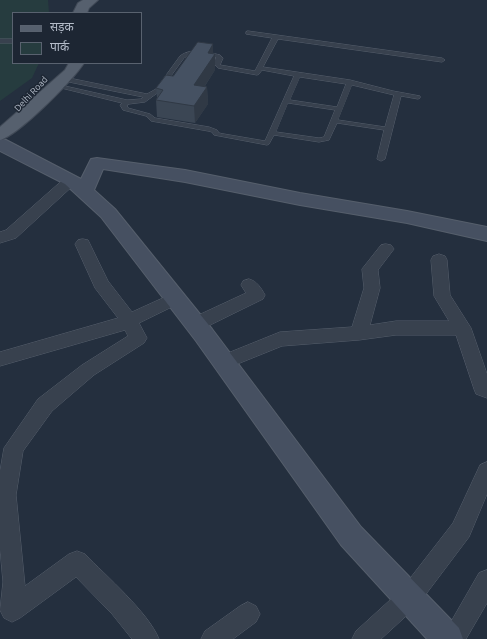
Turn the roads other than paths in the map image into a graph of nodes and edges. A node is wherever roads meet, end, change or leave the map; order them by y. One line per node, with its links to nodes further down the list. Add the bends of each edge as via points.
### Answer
1 (76, 0): 3 (main road)
2 (91, 0): 4 (main road, via 83,6)
3 (68, 12)
4 (80, 12)
5 (248, 33): 6 (lane)
6 (276, 37): 9 (lane); 12 (lane)
7 (0, 41): 8 (lane)
8 (12, 41)
9 (442, 60)
10 (60, 64): 23 (main road, Delhi Road, via 12,115)
11 (76, 64): 14 (main road)
12 (259, 68): 13 (lane); 17 (lane, via 257,73 226,68 218,66 218,56 185,54 158,90)
13 (298, 74): 15 (lane); 19 (lane)
14 (60, 82): 17 (lane); 20 (lane); 26 (main road)
15 (350, 82): 16 (lane); 21 (lane)
16 (398, 94): 18 (lane); 24 (lane)
17 (148, 96): 20 (lane, via 144,101)
18 (418, 97)
19 (286, 101): 21 (lane); 25 (lane)
20 (127, 102): 25 (lane, via 123,106 125,109 148,115 153,120 209,129 223,136 267,143)
21 (339, 109): 22 (lane)
22 (334, 120): 24 (lane); 25 (lane, via 327,139)
23 (0, 124)
24 (388, 129): 28 (lane)
25 (271, 133)
26 (0, 135)
27 (0, 144): 29 (main road)
28 (381, 159)
29 (77, 185): 30 (main road, via 97,163 185,176); 31 (street, via 11,234); 36 (main road, via 108,213)
30 (487, 234)
31 (0, 238)
32 (82, 244): 37 (street, via 101,284)
33 (386, 249): 40 (street, via 370,269 372,288)
34 (438, 260): 39 (street, via 442,296)
35 (249, 285): 38 (street, via 257,295)
36 (176, 298): 37 (street); 38 (main road)
37 (129, 320): 41 (street, via 118,326); 44 (street, via 138,338 88,370 45,405)
38 (196, 324): 42 (main road)
39 (462, 328): 40 (street, via 396,328); 43 (street, via 483,390)
40 (359, 333): 42 (street, via 280,339)
41 (0, 359)
42 (224, 362): 47 (main road, via 351,536)
43 (487, 390)
44 (7, 452): 49 (street, via 6,495 14,582 12,610 77,562 120,606)
45 (487, 471): 47 (street, via 460,530)
46 (487, 581): 53 (street)
47 (409, 598): 51 (street); 52 (main road)
48 (248, 614): 50 (street)
49 (147, 639)
50 (213, 639)
51 (364, 639)
52 (448, 639)
53 (453, 639)

